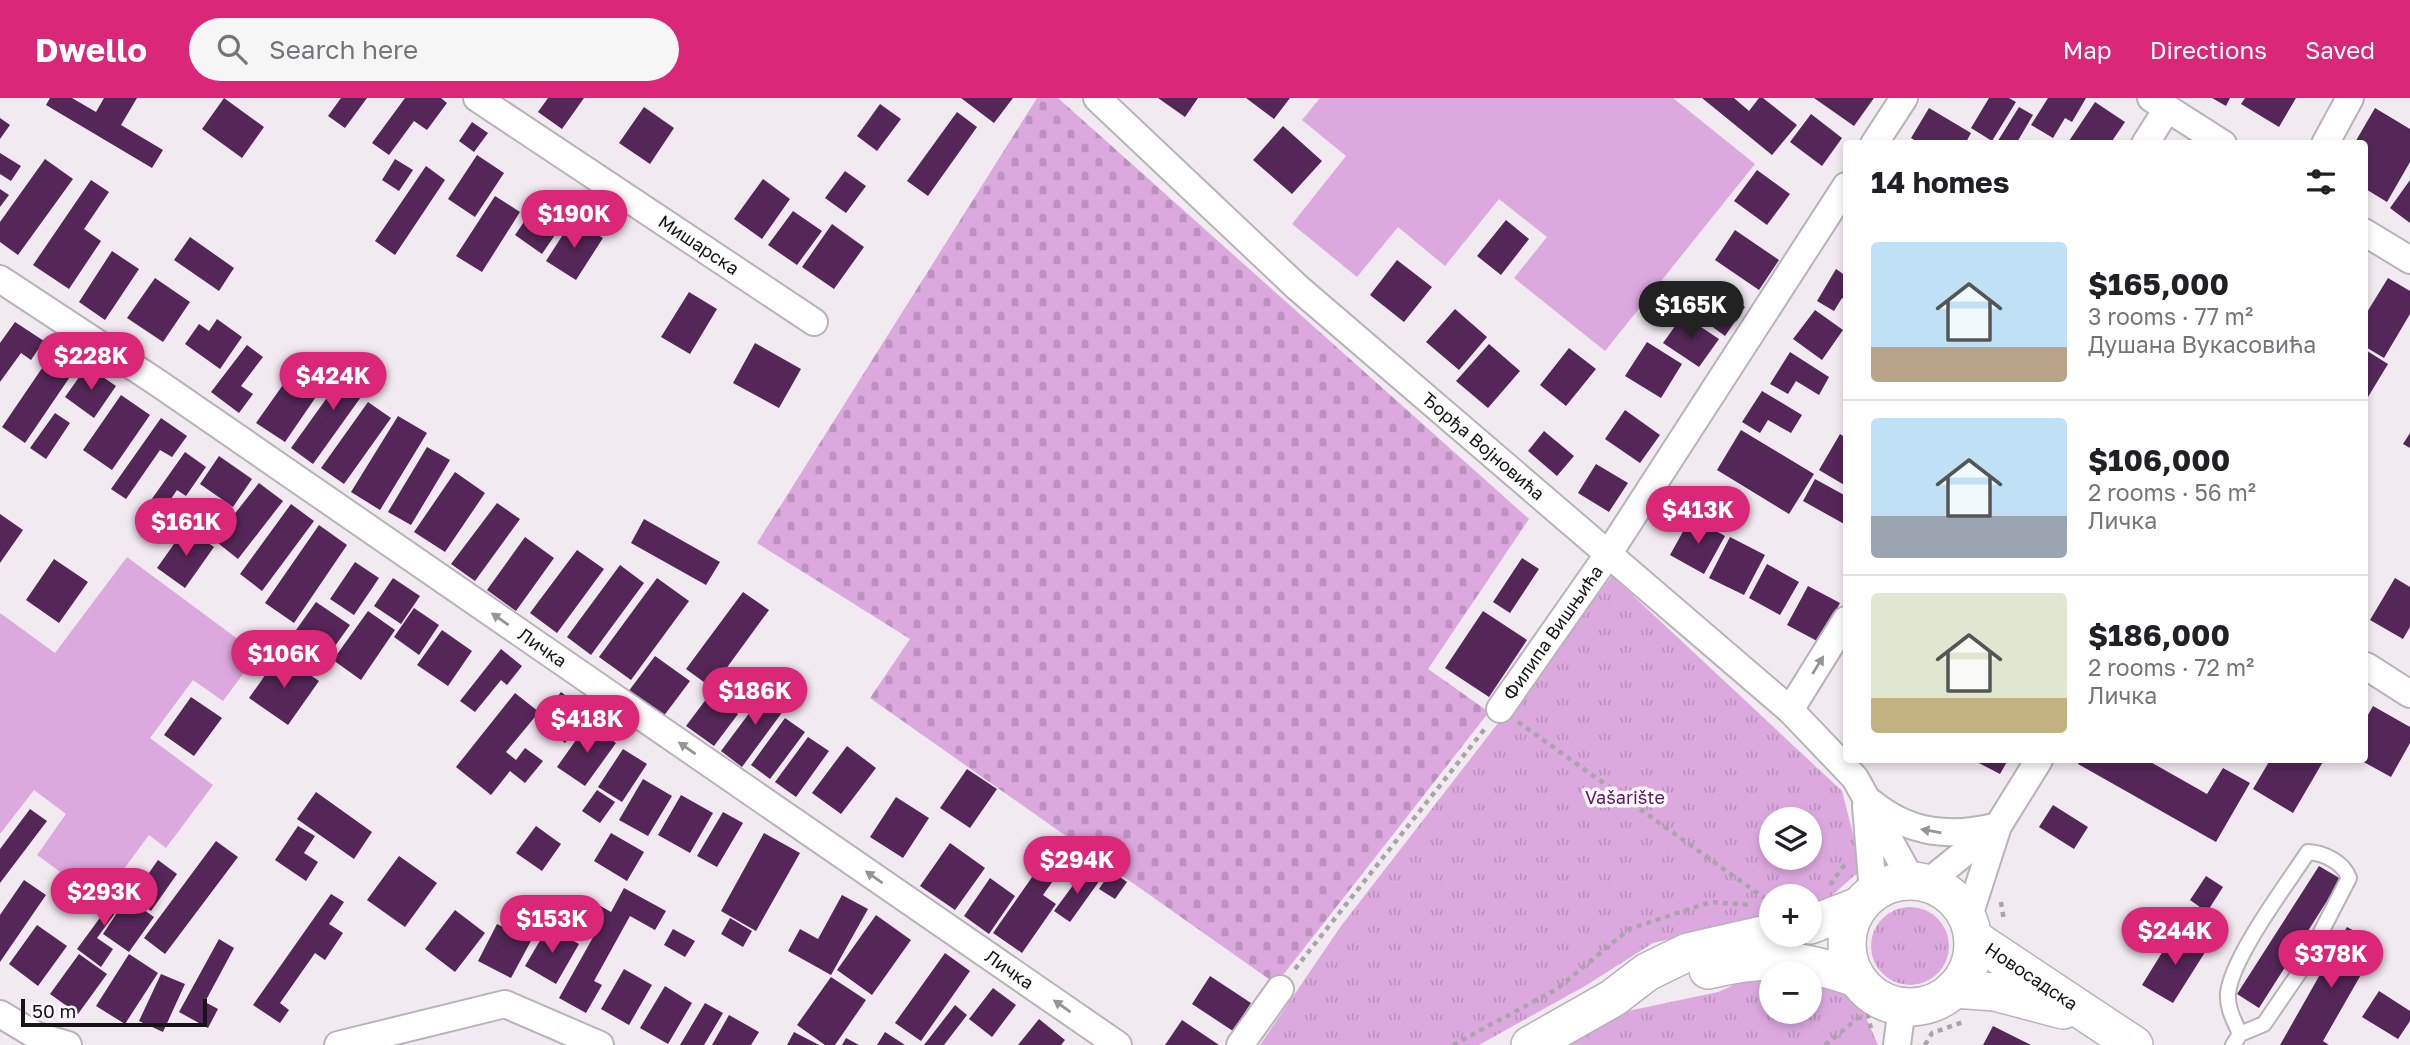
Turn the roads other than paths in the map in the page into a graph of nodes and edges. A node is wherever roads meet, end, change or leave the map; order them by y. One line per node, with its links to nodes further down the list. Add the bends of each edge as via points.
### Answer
1 (477, 98): 14 (street, Мишарска)
2 (1097, 98): 15 (street, Ђорђа Војновића, via 1297,287)
3 (1903, 98): 6 (street)
4 (2350, 98): 9 (street)
5 (2159, 103): 7 (street); 8 (street)
6 (1877, 140)
7 (2146, 140)
8 (2217, 140)
9 (2327, 140)
10 (1843, 191): 15 (street, Филипа Вишњића)
11 (2368, 235): 12 (street)
12 (2410, 260)
13 (0, 279): 40 (street, Личка, one-way to 13, via 158,383)
14 (814, 322)
15 (1607, 556): 19 (street, Филипа Вишњића); 20 (street, Ђорђа Војновића)
16 (1843, 625): 20 (street, one-way to 16)
17 (2368, 667): 18 (street)
18 (2410, 694)
19 (1500, 709)
20 (1790, 710): 22 (street, Ђорђа Војновића, via 1854,778)
21 (2037, 763): 23 (street)
22 (1865, 797): 23 (street, one-way to 22, via 1970,833 1913,828); 24 (street, Ђорђа Војновића); 25 (street)
23 (1998, 826): 24 (street); 27 (street)
24 (1919, 882): 25 (main road, via 1898,882); 27 (main road, via 1944,891 1958,904)
25 (1866, 899): 26 (main road); 29 (main road, via 1850,923 1846,942)
26 (1822, 919)
27 (1970, 929): 31 (main road, via 1969,965); 35 (main road, Новосадска)
28 (1759, 936): 32 (main road, via 1688,952 1647,972)
29 (1856, 978): 32 (main road, via 1797,960 1750,962); 33 (main road, via 1884,1003)
30 (1280, 989): 41 (street)
31 (1954, 989): 33 (main road, via 1921,1007); 35 (main road, Новосадска, via 1995,992)
32 (1613, 998): 42 (main road)
33 (1902, 1007): 43 (street)
34 (0, 1014): 37 (street, via 37,1036)
35 (2091, 1018): 44 (main road, Новосадска)
36 (2237, 1040): 36 (lane, via 2228,991 2247,946 2308,852 2319,853 2340,864 2349,878 2302,967 2264,1024)
37 (68, 1045)
38 (338, 1045): 39 (street, via 505,1004)
39 (600, 1045)
40 (1118, 1045)
41 (1240, 1045)
42 (1530, 1045)
43 (1897, 1045)
44 (2134, 1045)

